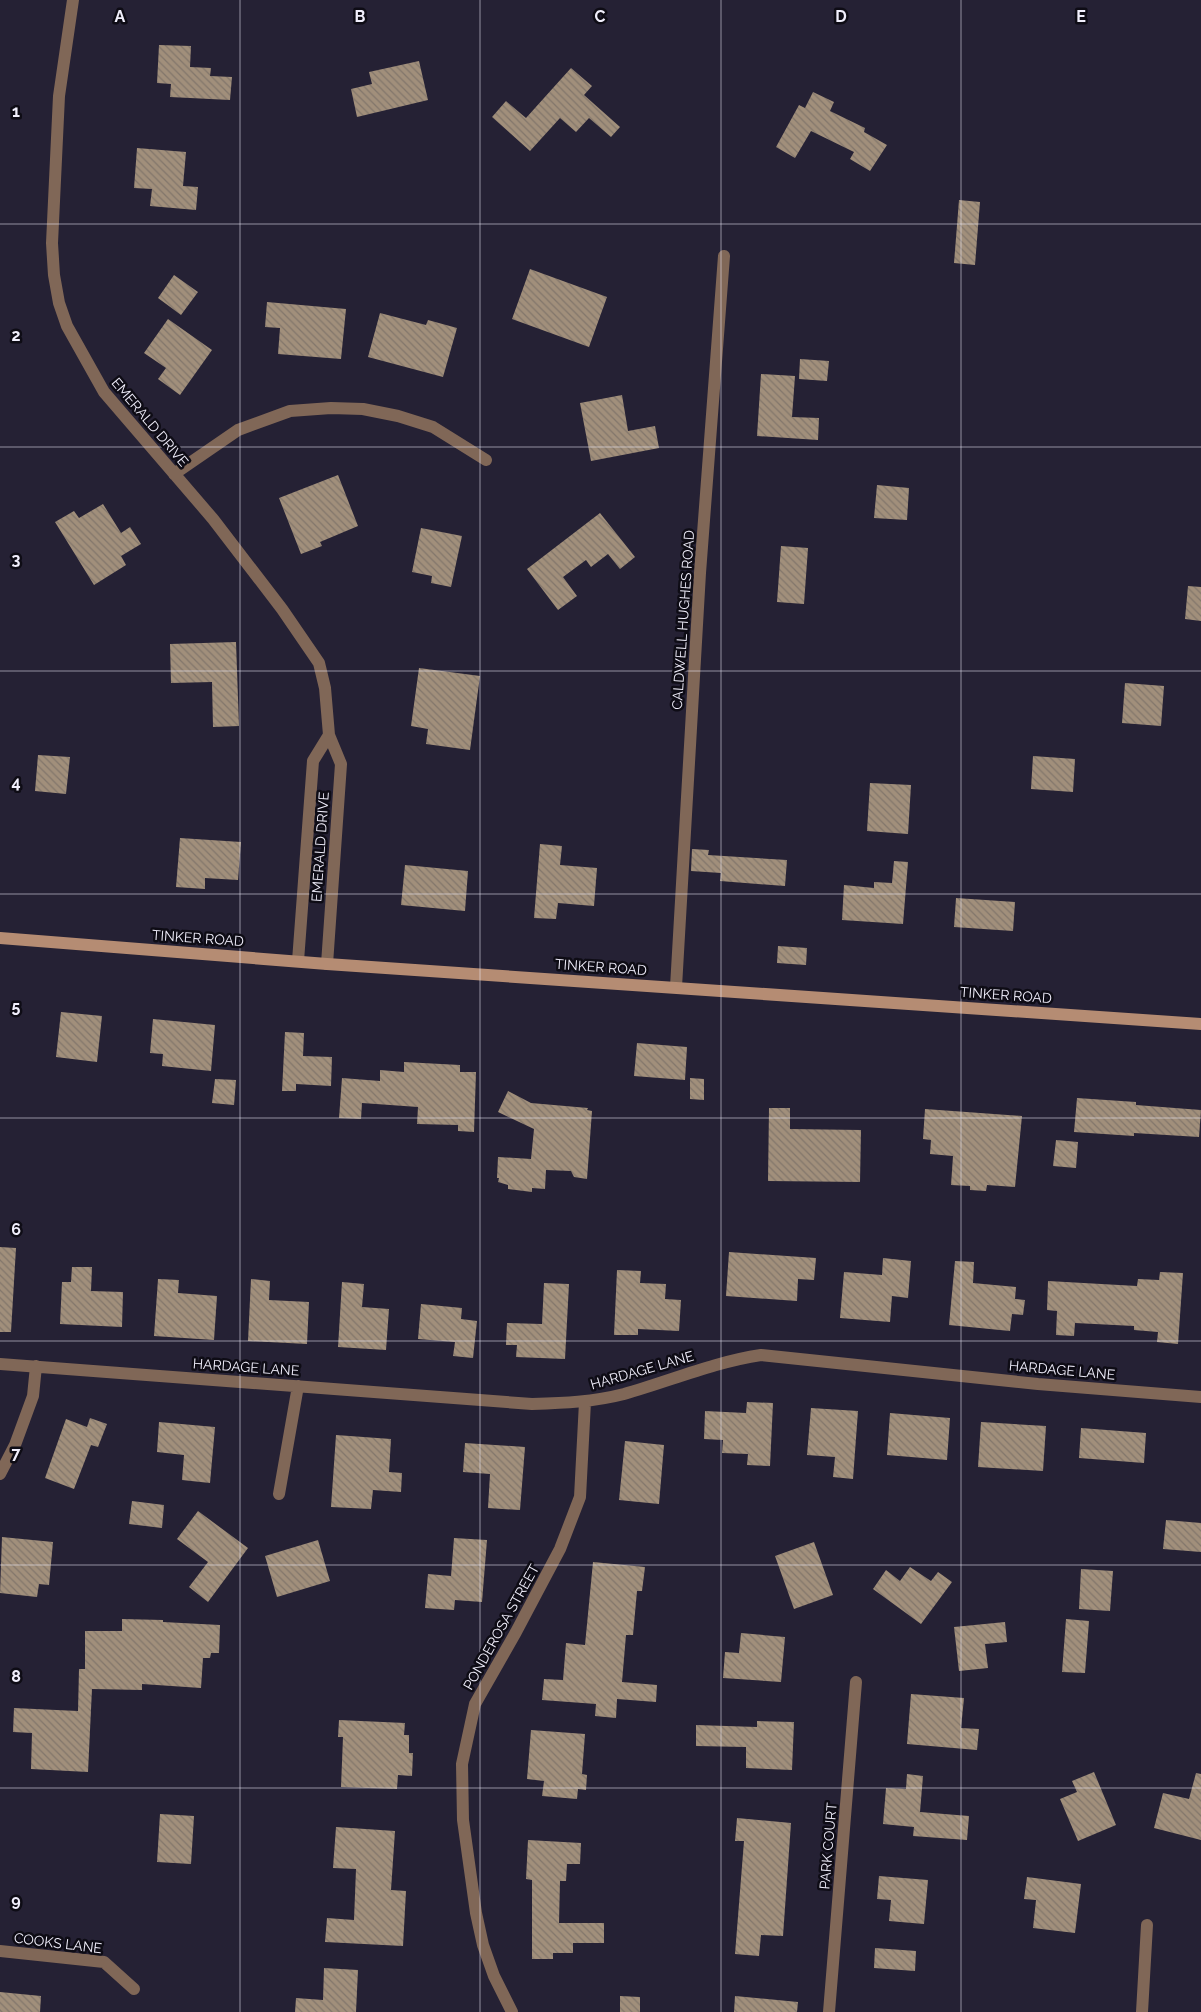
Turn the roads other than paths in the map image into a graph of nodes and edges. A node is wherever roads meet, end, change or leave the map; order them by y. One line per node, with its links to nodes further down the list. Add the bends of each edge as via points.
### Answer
1 (73, 0): 4 (street, EMERALD DRIVE, via 59,96 52,243 59,303 67,326 104,392)
2 (724, 256): 9 (street, CALDWELL HUGHES ROAD, via 700,573)
3 (486, 460): 4 (street, via 433,427 398,416 331,408 290,411 238,430)
4 (174, 474): 5 (street, EMERALD DRIVE, via 282,609 319,664 326,697)
5 (328, 735): 7 (street, EMERALD DRIVE, via 313,761); 8 (street, EMERALD DRIVE, via 341,764)
6 (0, 938): 7 (main road, TINKER ROAD)
7 (298, 961): 8 (main road, TINKER ROAD)
8 (327, 964): 9 (main road, TINKER ROAD)
9 (676, 987): 10 (main road, TINKER ROAD)
10 (1201, 1024)
11 (0, 1364): 12 (street, HARDAGE LANE)
12 (36, 1366): 13 (street, HARDAGE LANE); 16 (street, via 33,1396 15,1445)
13 (298, 1386): 15 (street, HARDAGE LANE, via 532,1404); 17 (street)
14 (1201, 1397): 15 (street, HARDAGE LANE, via 1038,1384 761,1355 735,1359 623,1394)
15 (585, 1402): 22 (street, PONDEROSA STREET, via 580,1497 560,1549 475,1704 462,1764 463,1820 476,1913 483,1946)
16 (0, 1474)
17 (279, 1494)
18 (856, 1682): 23 (street, PARK COURT)
19 (1147, 1925): 24 (street)
20 (0, 1951): 21 (street, COOKS LANE, via 104,1962)
21 (134, 1989)
22 (510, 2011)
23 (829, 2012)
24 (1142, 2012)

